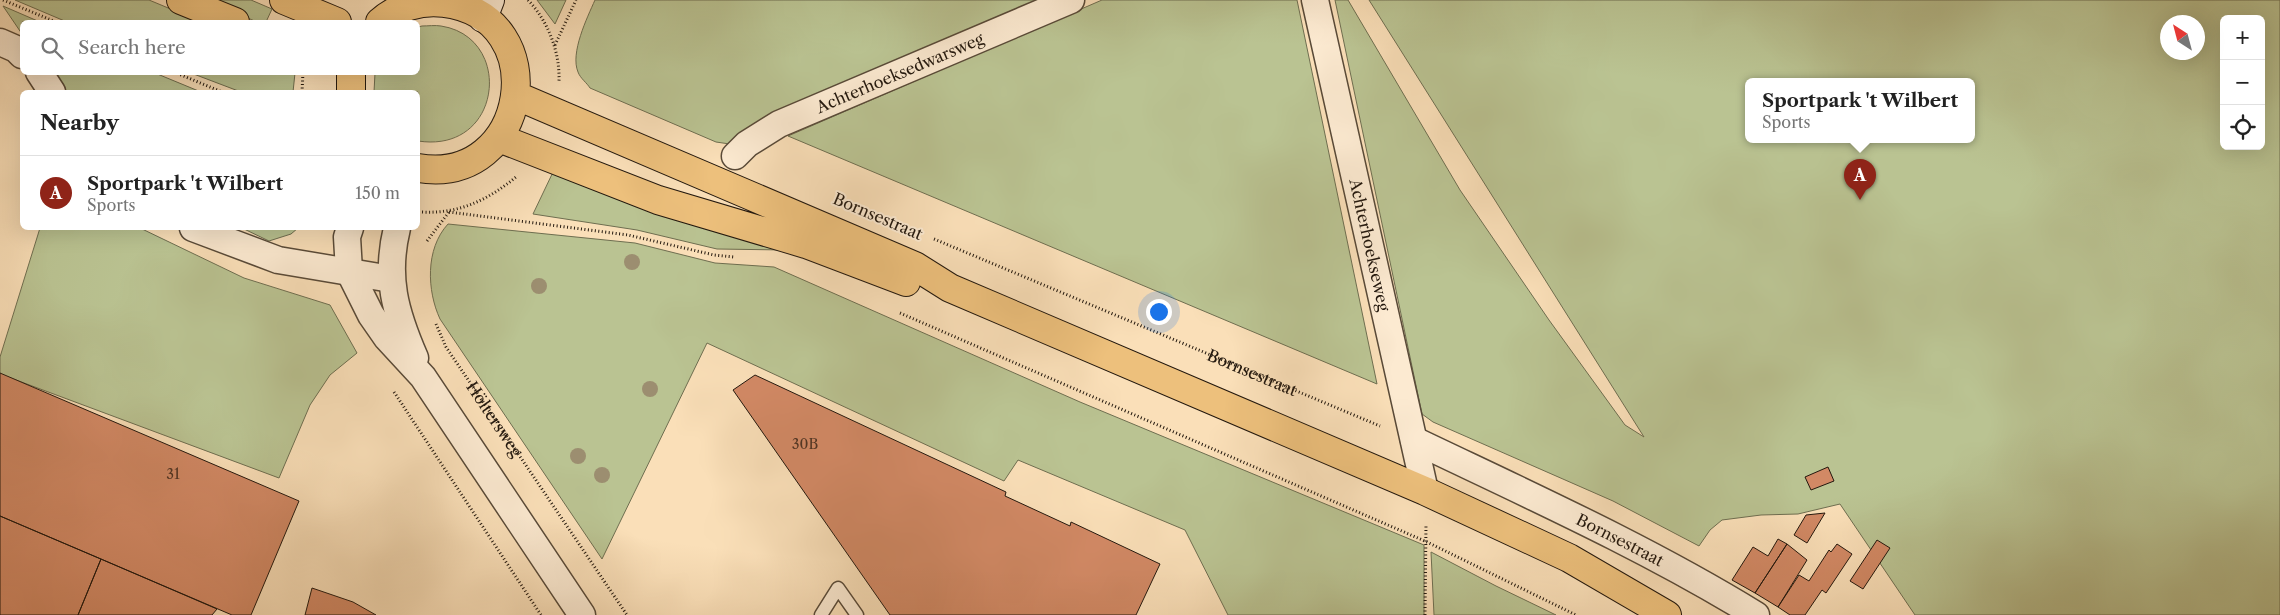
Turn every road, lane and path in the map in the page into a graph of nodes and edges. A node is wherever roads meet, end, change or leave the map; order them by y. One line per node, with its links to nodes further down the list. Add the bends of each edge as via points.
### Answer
1 (3, 0): 10 (path)
2 (181, 0): 11 (main road)
3 (284, 0): 12 (main road)
4 (528, 0): 15 (path, via 545,24)
5 (576, 0): 15 (path)
6 (1071, 0): 28 (street, Achterhoeksedwarsweg, via 779,124 747,144)
7 (1314, 0): 44 (street, Achterhoekseweg)
8 (435, 1): 9 (main road, via 468,9); 13 (main road, via 409,6)
9 (486, 9): 26 (main road, via 510,52 516,74)
10 (51, 20)
11 (230, 20)
12 (332, 20)
13 (382, 20)
14 (0, 42): 16 (street)
15 (555, 46): 21 (path)
16 (20, 53)
17 (41, 75): 22 (street)
18 (181, 75): 23 (path)
19 (302, 75): 24 (path)
20 (351, 75): 25 (main road)
21 (559, 79)
22 (51, 90)
23 (217, 90)
24 (302, 90)
25 (351, 90)
26 (516, 96): 27 (main road, via 510,118); 40 (main road, Bornsestraat, via 915,266)
27 (499, 138): 29 (main road, via 463,164); 40 (main road, Bornsestraat, via 658,200 806,244 908,282)
28 (735, 156)
29 (420, 169)
30 (420, 212): 31 (path)
31 (449, 212): 36 (path, via 428,240); 37 (path, via 628,235 714,255)
32 (198, 230): 38 (street, via 278,260)
33 (349, 230): 38 (street)
34 (397, 230): 39 (street)
35 (928, 236): 44 (path, Bornsestraat)
36 (426, 248)
37 (742, 257)
38 (349, 271): 39 (street); 43 (street, via 370,315)
39 (391, 279): 43 (street, via 400,324)
40 (950, 288): 45 (main road, Bornsestraat)
41 (898, 312): 46 (path)
42 (432, 316): 48 (path, Höltersweg, via 446,347)
43 (423, 377): 47 (street)
44 (1414, 440): 45 (street, Achterhoekseweg); 54 (street, Bornsestraat, via 1577,518)
45 (1425, 491): 53 (main road, Bornsestraat, via 1569,558)
46 (1427, 542): 51 (path); 52 (path)
47 (582, 615)
48 (627, 615)
49 (821, 615): 50 (lane, via 838,588)
50 (856, 615)
51 (1425, 615)
52 (1576, 615)
53 (1667, 615)
54 (1756, 615)

